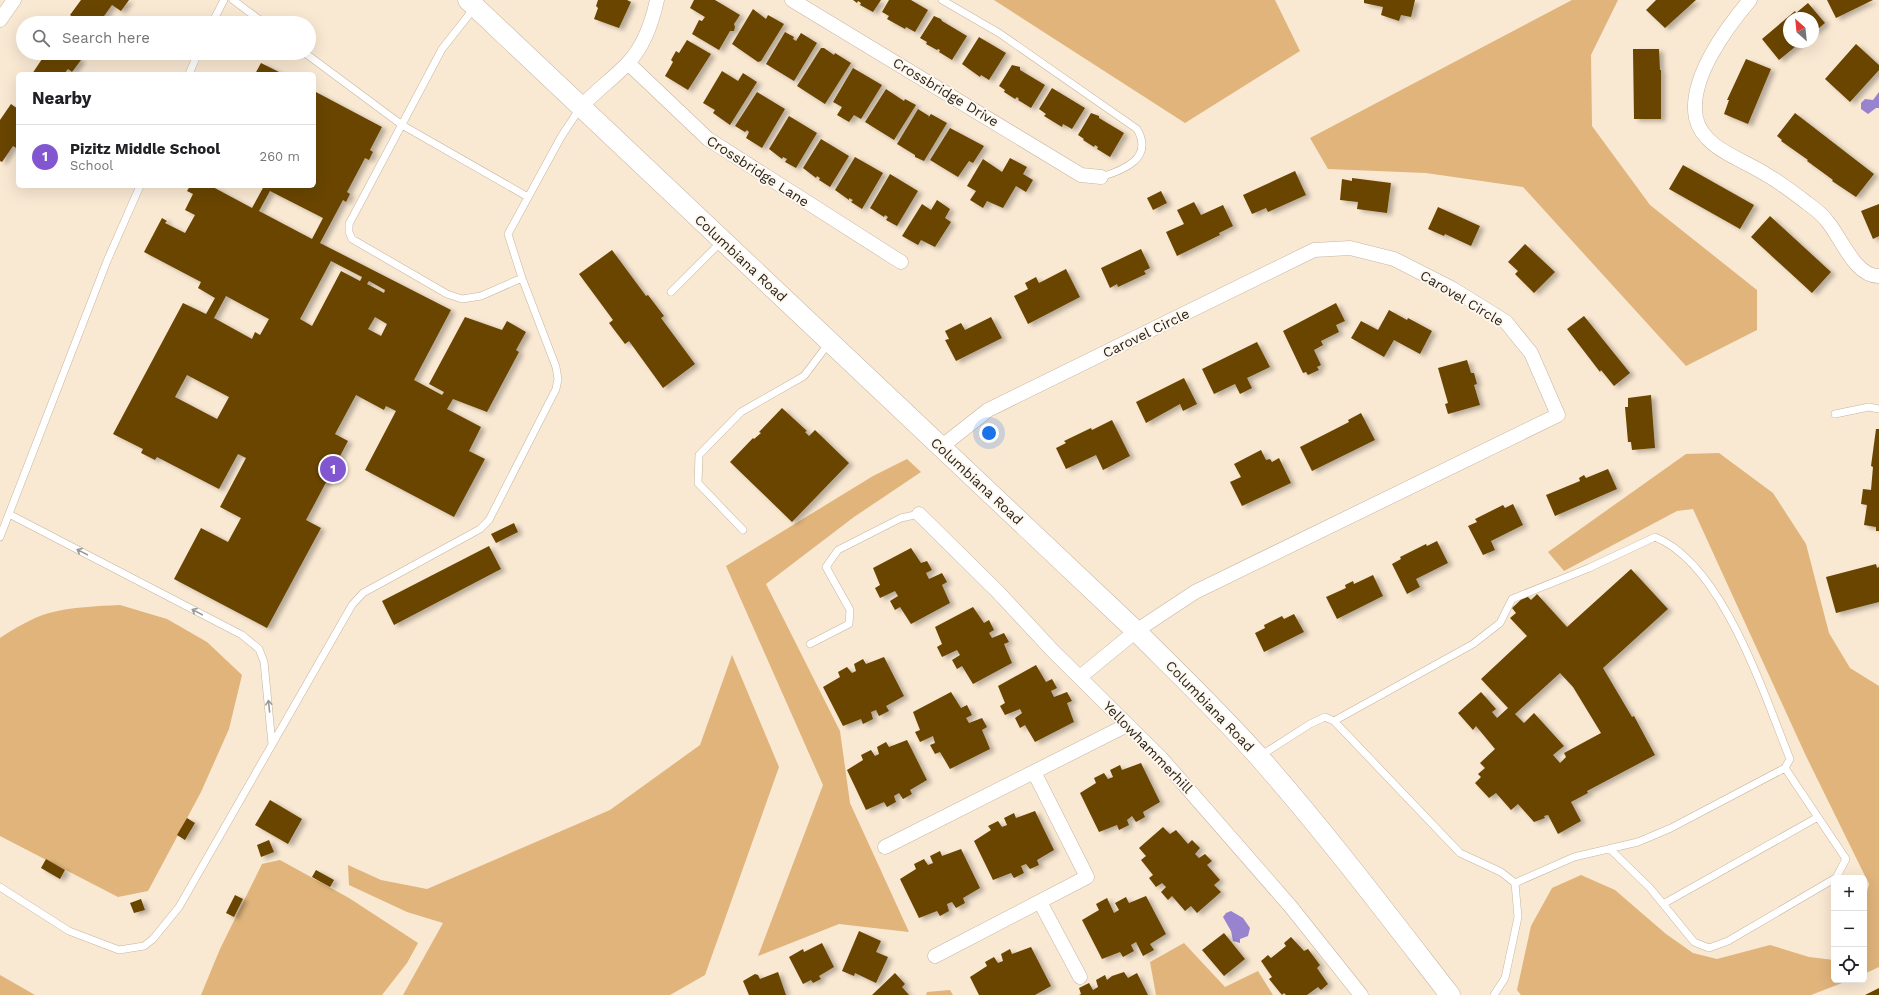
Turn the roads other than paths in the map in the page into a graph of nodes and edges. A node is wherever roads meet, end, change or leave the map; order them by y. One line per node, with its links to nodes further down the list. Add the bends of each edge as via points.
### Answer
1 (14, 0): 11 (street)
2 (224, 0): 9 (lane)
3 (233, 0): 10 (lane)
4 (657, 0): 14 (street, via 654,18 647,34)
5 (792, 0): 18 (street, Crossbridge Drive, via 1081,175)
6 (942, 0): 18 (lane, via 999,33 1137,129 1143,147 1139,156 1118,172)
7 (1750, 0): 23 (street, via 1731,22 1703,73 1695,101 1699,128 1708,140 1718,147 1767,174 1812,206 1827,220 1856,263 1868,274)
8 (471, 3): 16 (main road, Columbiana Road); 17 (lane, via 442,49)
9 (216, 16)
10 (255, 16)
11 (0, 20)
12 (195, 60): 15 (lane)
13 (314, 60): 17 (lane)
14 (628, 63): 16 (street, via 595,91); 22 (street, Crossbridge Lane, via 708,140)
15 (190, 72)
16 (580, 108): 20 (lane); 21 (main road, Columbiana Road)
17 (402, 125): 20 (lane); 24 (lane, via 349,224 352,239 447,294 462,299 481,296)
18 (1101, 177)
19 (139, 188): 30 (lane, via 107,262)
20 (528, 197): 24 (lane, via 508,234)
21 (723, 240): 25 (lane); 26 (main road, Columbiana Road)
22 (901, 262)
23 (1879, 276)
24 (522, 278): 39 (lane, via 556,367 558,379 556,389 489,520 480,529 363,593 352,605)
25 (671, 292)
26 (830, 342): 29 (main road, Columbiana Road); 32 (lane, via 804,376 741,412 699,455 698,483)
27 (1879, 409): 28 (lane, via 1869,407)
28 (1835, 414)
29 (941, 447): 34 (main road, Columbiana Road); 34 (street, Carovel Circle, via 988,410 1314,250 1350,248 1394,259 1453,289 1506,322 1531,353 1558,415 1195,592)
30 (9, 514): 33 (lane); 39 (lane, one-way to 30, via 264,662 259,649 242,635)
31 (919, 514): 35 (lane, via 901,518 838,550 826,567 850,610 849,624); 36 (street, Yellowhammerhill)
32 (743, 530)
33 (0, 537)
34 (1136, 631): 36 (street); 40 (main road, Columbiana Road)
35 (810, 644)
36 (1080, 677): 38 (street, Yellowhammerhill)
37 (1334, 721): 40 (lane, via 1325,717 1310,724); 41 (lane, via 1473,644 1500,623 1512,599 1589,568 1655,537 1680,551 1723,606 1755,672 1790,759); 48 (lane, via 1460,853 1501,872)
38 (1127, 725): 42 (street); 54 (street, Yellowhammerhill, via 1237,844)
39 (272, 744): 49 (lane, via 179,907 153,939 144,946 119,950 69,931)
40 (1259, 757): 55 (main road, Columbiana Road)
41 (1785, 768): 43 (lane); 45 (lane, via 1671,828 1638,842)
42 (1034, 772): 44 (street); 50 (street, via 1087,877)
43 (1818, 817): 46 (lane, via 1846,859); 51 (lane)
44 (885, 847)
45 (1610, 849): 48 (lane, via 1574,857); 51 (lane)
46 (1837, 875)
47 (1831, 881): 51 (lane, via 1728,941 1709,948 1694,942)
48 (1515, 883): 56 (lane, via 1518,917 1504,978)
49 (0, 887)
50 (1040, 902): 52 (street); 53 (street)
51 (1663, 904)
52 (935, 956)
53 (1080, 977)
54 (1361, 995)
55 (1450, 995)
56 (1494, 995)

